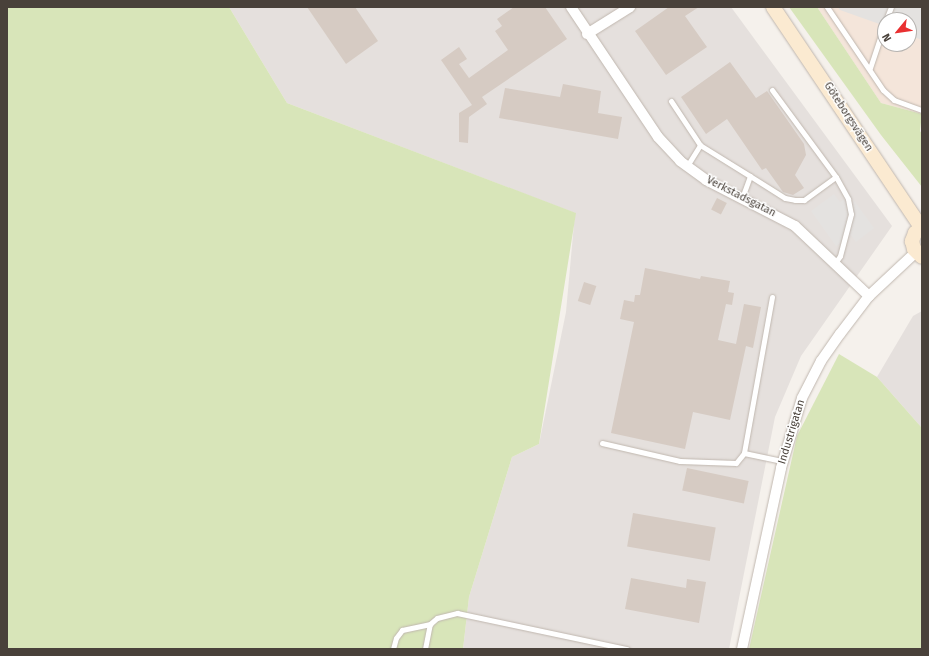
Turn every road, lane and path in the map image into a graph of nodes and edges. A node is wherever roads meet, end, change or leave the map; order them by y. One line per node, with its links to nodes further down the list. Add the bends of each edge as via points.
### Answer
1 (571, 7): 5 (street, Verkstadsgatan)
2 (630, 7): 5 (street)
3 (773, 7): 16 (street, Göteborgsvägen)
4 (827, 7): 7 (lane)
5 (587, 34): 12 (street, Verkstadsgatan, via 658,137)
6 (877, 47): 7 (lane)
7 (870, 68): 10 (lane, via 876,82 894,100)
8 (772, 90): 14 (lane)
9 (671, 101): 11 (lane)
10 (922, 110)
11 (700, 145): 12 (lane); 13 (lane)
12 (687, 166): 15 (street, Verkstadsgatan, via 706,180)
13 (750, 176): 14 (lane, via 786,198 795,200 804,200); 15 (lane)
14 (836, 177): 18 (lane, via 848,199 851,214 840,256)
15 (742, 198): 18 (street, Verkstadsgatan, via 795,226)
16 (922, 227): 17 (street, via 913,238)
17 (919, 254): 19 (street, Industrigatan)
18 (835, 263): 19 (street, Verkstadsgatan)
19 (869, 296): 23 (street, Industrigatan, via 821,360 802,398)
20 (772, 297): 22 (lane)
21 (602, 443): 22 (lane, via 680,461 736,463)
22 (744, 453): 23 (lane)
23 (783, 461): 28 (street, Industrigatan)
24 (430, 624): 25 (lane, via 402,630); 26 (lane); 27 (lane, via 437,618 457,613)
25 (393, 649)
26 (425, 649)
27 (626, 649)
28 (742, 649)

